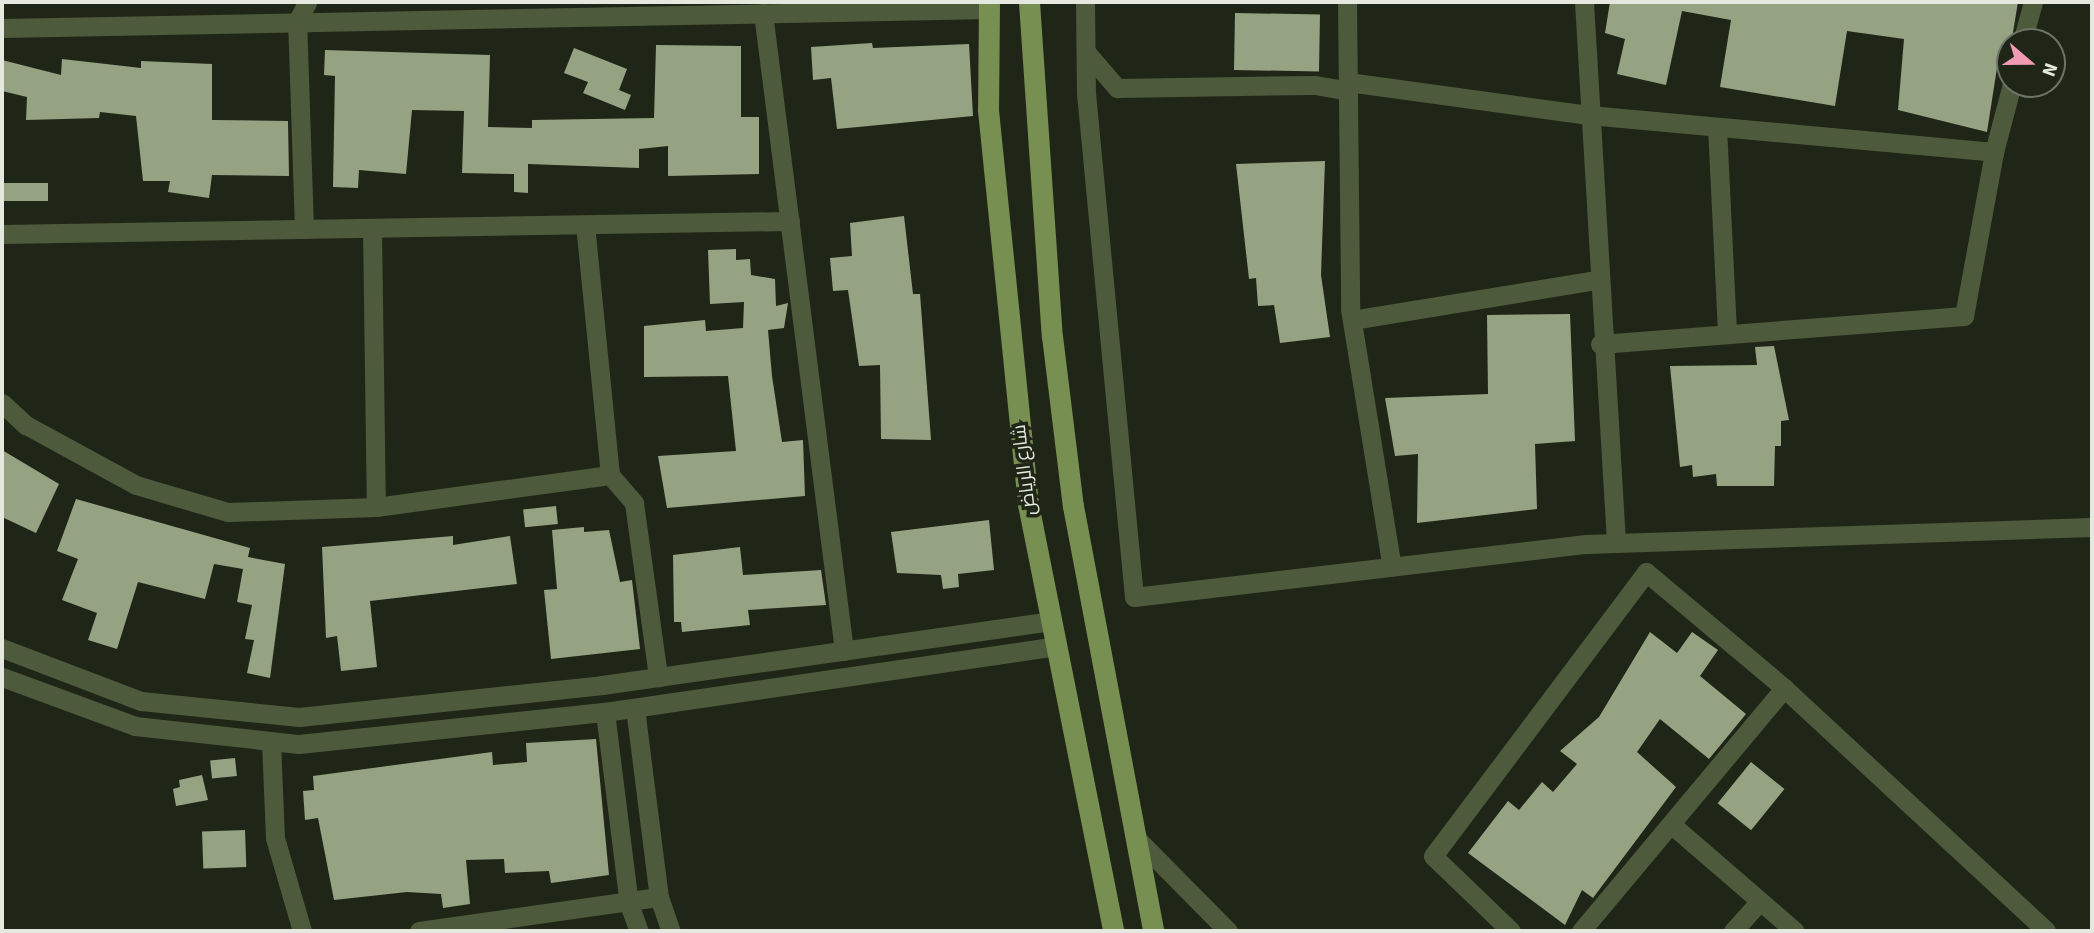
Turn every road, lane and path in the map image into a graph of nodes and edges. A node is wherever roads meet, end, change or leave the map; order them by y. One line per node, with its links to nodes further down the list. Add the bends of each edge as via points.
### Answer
1 (307, 2): 9 (street)
2 (1029, 2): 44 (main road, via 1063,428)
3 (1086, 2): 12 (street)
4 (1346, 2): 13 (street)
5 (1584, 2): 15 (street)
6 (2033, 2): 11 (street)
7 (989, 5): 8 (street); 33 (main road, شارع الرياض, via 988,110 1027,504)
8 (763, 13): 9 (street); 18 (street)
9 (298, 22): 10 (street); 21 (street)
10 (2, 28)
11 (2026, 28)
12 (1086, 51): 13 (street, via 1117,88); 32 (street, via 1134,597)
13 (1348, 87): 15 (street); 24 (street)
14 (2008, 98): 17 (street)
15 (1589, 115): 16 (street); 23 (street)
16 (1717, 127): 17 (street); 25 (street)
17 (1994, 152): 25 (street, via 1964,316)
18 (790, 221): 19 (street); 36 (street)
19 (585, 225): 20 (street); 28 (street)
20 (372, 228): 21 (street); 29 (street)
21 (304, 229): 22 (street)
22 (2, 234)
23 (1597, 280): 24 (street); 26 (street)
24 (1352, 320): 32 (street)
25 (1727, 334): 26 (street)
26 (1600, 344): 31 (street)
27 (2, 403): 29 (street, via 26,425 136,485 228,512)
28 (610, 475): 29 (street); 38 (street, via 634,503)
29 (376, 507)
30 (2092, 527): 31 (street)
31 (1616, 543): 32 (street)
32 (1392, 567)
33 (1051, 621): 34 (main road, شارع الرياض); 36 (street)
34 (1056, 646): 40 (street); 52 (main road, شارع الرياض)
35 (2, 648): 38 (street, via 141,701 299,717)
36 (844, 651): 38 (street)
37 (2, 677): 42 (street, via 135,726)
38 (658, 677)
39 (1784, 688): 43 (street); 55 (street, via 1646,572 1433,856); 59 (street)
40 (635, 708): 41 (street); 45 (street)
41 (605, 712): 42 (street, via 426,734); 47 (street)
42 (271, 742): 48 (street, via 275,838)
43 (1672, 825): 46 (street); 56 (street)
44 (1136, 838): 53 (main road); 54 (street)
45 (659, 897): 47 (street); 51 (street)
46 (1760, 901): 57 (street); 58 (street)
47 (629, 904): 49 (street, via 504,915); 50 (street)
48 (302, 931)
49 (419, 931)
50 (639, 931)
51 (671, 931)
52 (1113, 931)
53 (1153, 931)
54 (1228, 931)
55 (1511, 931)
56 (1581, 931)
57 (1733, 931)
58 (1795, 931)
59 (2046, 931)

